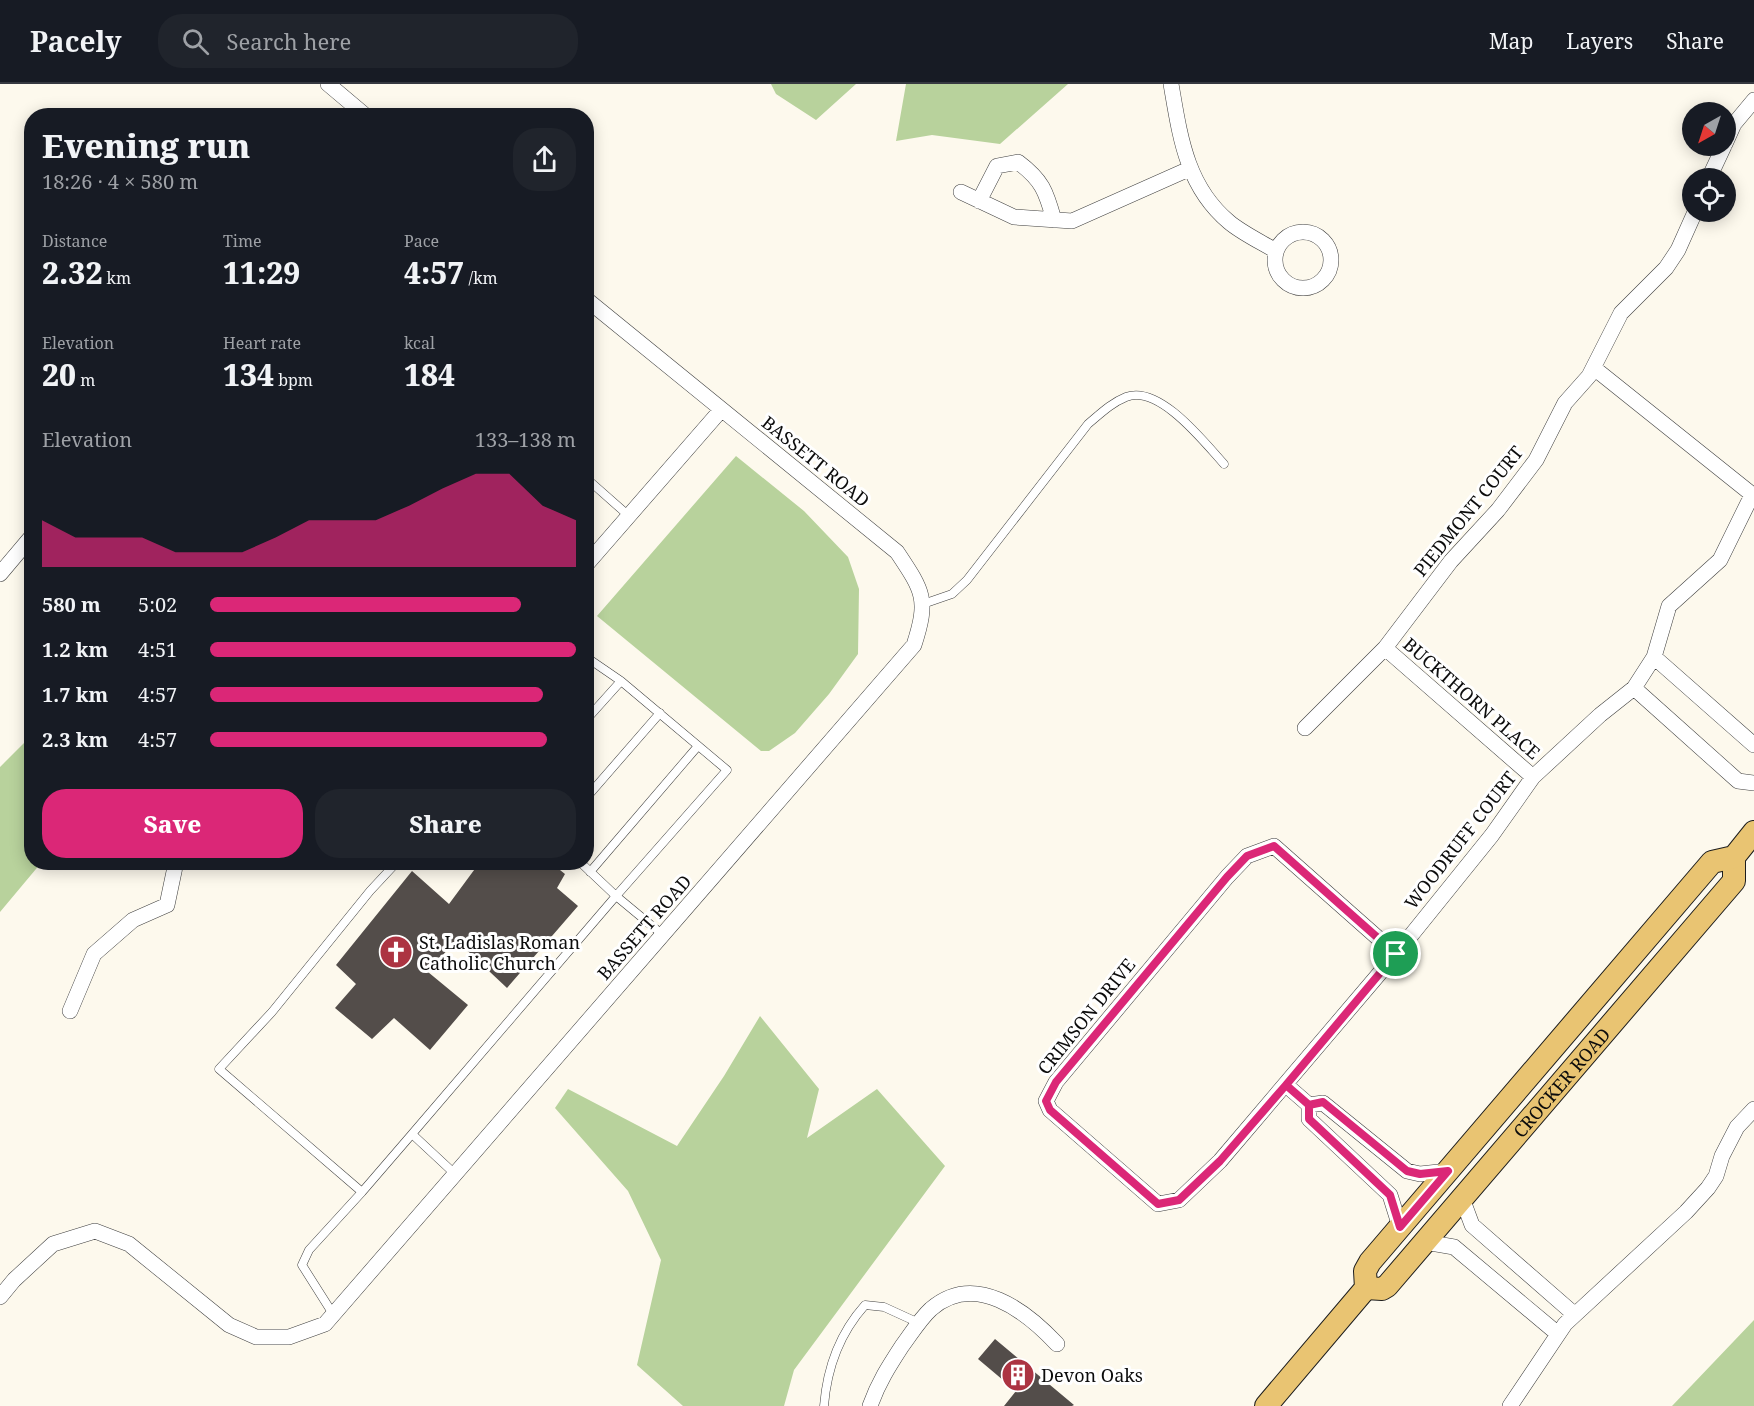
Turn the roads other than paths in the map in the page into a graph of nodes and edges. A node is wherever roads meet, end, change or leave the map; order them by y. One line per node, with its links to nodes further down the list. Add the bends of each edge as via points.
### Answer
1 (328, 84): 4 (street)
2 (1171, 84): 6 (street)
3 (1754, 100): 5 (street)
4 (356, 108)
5 (1736, 122)
6 (1189, 169): 9 (street, via 1072,221); 11 (street, via 1195,182 1229,222)
7 (961, 192): 8 (street)
8 (979, 201): 9 (street, via 1014,217); 9 (street, via 997,166 1018,162 1036,176 1046,192)
9 (1054, 220)
10 (1691, 222): 13 (street, PIEDMONT COURT, via 1666,268 1620,313)
11 (1276, 251)
12 (594, 306): 14 (street, BASSETT ROAD)
13 (1594, 368): 17 (street); 23 (street, PIEDMONT COURT, via 1565,403 1536,460 1498,510 1451,561)
14 (721, 410): 18 (street); 22 (street, BASSETT ROAD, via 897,552 919,585)
15 (1224, 464): 22 (lane, via 1172,411 1141,394 1128,396 1109,405 1088,424 967,580 952,594)
16 (594, 485): 18 (lane)
17 (1754, 496): 24 (street, WOODRUFF COURT, via 1720,560 1669,606)
18 (629, 516): 20 (street)
19 (24, 546): 21 (street)
20 (594, 556)
21 (0, 574)
22 (922, 604): 43 (street, BASSETT ROAD, via 924,615 914,645)
23 (1385, 648): 30 (street, PIEDMONT COURT); 33 (street, BUCKTHORN PLACE)
24 (1654, 657): 27 (street, WOODRUFF COURT); 31 (street)
25 (594, 662): 26 (lane)
26 (621, 681): 28 (lane); 29 (lane)
27 (1634, 688): 33 (street, WOODRUFF COURT); 34 (street, via 1738,781)
28 (594, 711)
29 (660, 713): 32 (lane); 35 (lane)
30 (1305, 728)
31 (1754, 745)
32 (698, 746): 38 (lane); 42 (lane, via 727,770)
33 (1533, 777): 44 (street, WOODRUFF COURT, via 1492,836)
34 (1754, 783)
35 (594, 789)
36 (1754, 832): 37 (main road, CROCKER ROAD)
37 (1734, 857): 50 (main road, CROCKER ROAD, via 1712,862); 53 (main road, CROCKER ROAD, via 1734,881)
38 (594, 867)
39 (174, 870): 45 (street, via 166,905 133,920 94,954)
40 (390, 870): 52 (lane, via 272,1012 219,1069)
41 (590, 872): 42 (lane)
42 (615, 896): 43 (lane); 49 (lane)
43 (663, 934): 51 (street, BASSETT ROAD)
44 (1396, 954): 46 (street, WOODRUFF COURT); 46 (street, CRIMSON DRIVE, via 1274,846 1255,851 1227,877 1056,1082 1046,1101 1050,1110 1158,1204 1166,1204 1179,1200 1220,1161)
45 (70, 1011)
46 (1286, 1085): 47 (street)
47 (1309, 1105): 50 (street, via 1323,1102 1407,1171); 54 (street, via 1309,1119 1390,1195)
48 (1754, 1109): 59 (street, via 1737,1127 1716,1176 1698,1200)
49 (412, 1134): 51 (lane); 52 (lane)
50 (1448, 1171): 54 (main road, CROCKER ROAD)
51 (455, 1174): 58 (street, BASSETT ROAD)
52 (362, 1192): 58 (lane, via 309,1250 302,1265)
53 (1462, 1198): 55 (main road, CROCKER ROAD); 59 (street, via 1472,1225)
54 (1400, 1227): 56 (main road, CROCKER ROAD, via 1365,1271)
55 (1425, 1242): 56 (main road, CROCKER ROAD, via 1384,1288); 61 (street, via 1454,1247)
56 (1366, 1288): 65 (main road, CROCKER ROAD)
57 (0, 1297): 58 (street, BASSETT ROAD, via 53,1244 95,1231 129,1244 229,1325 256,1336 289,1337 324,1324)
58 (333, 1314)
59 (1574, 1314): 61 (street)
60 (919, 1323): 62 (street, via 945,1300 963,1294 1002,1299 1038,1324); 63 (lane, via 884,1307 865,1305 849,1323 831,1363); 64 (street, via 878,1382)
61 (1558, 1334): 66 (street)
62 (1057, 1344)
63 (824, 1406)
64 (870, 1406)
65 (1266, 1406)
66 (1510, 1406)

